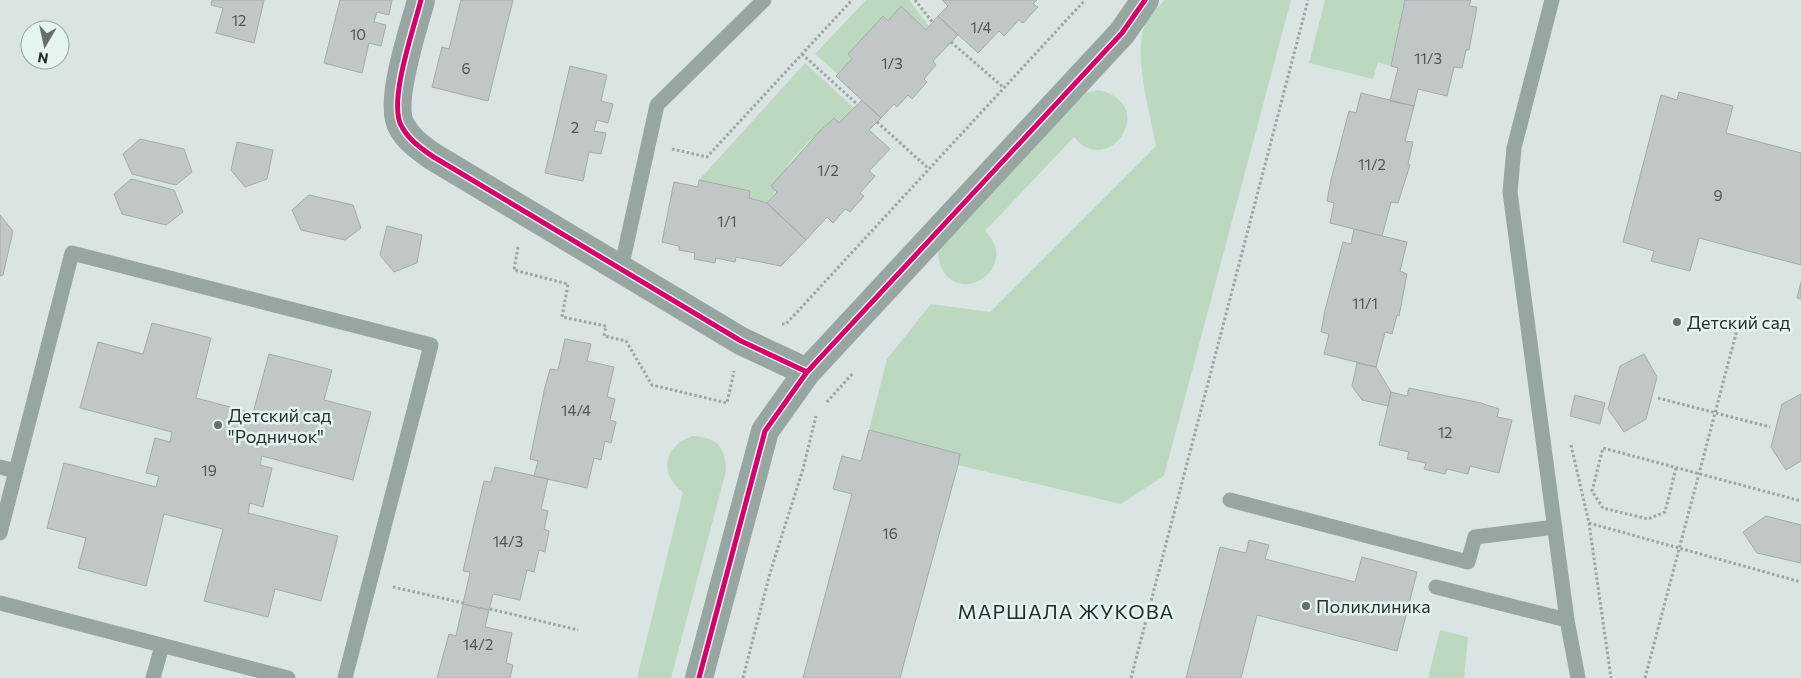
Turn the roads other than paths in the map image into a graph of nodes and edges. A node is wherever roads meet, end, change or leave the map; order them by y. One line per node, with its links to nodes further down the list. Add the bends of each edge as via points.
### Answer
1 (421, 0): 5 (street, via 398,90 396,112 401,126 432,156)
2 (764, 0): 5 (lane, via 657,105)
3 (1145, 0): 6 (street, via 1122,33)
4 (1552, 0): 10 (lane, via 1514,148 1510,192)
5 (621, 269): 6 (street, via 740,341)
6 (807, 372): 19 (street, via 765,431)
7 (0, 467): 8 (lane)
8 (16, 471): 11 (lane); 18 (lane, via 72,253 431,345)
9 (1230, 500): 10 (lane, via 1468,562 1475,537)
10 (1555, 527): 14 (lane)
11 (0, 533)
12 (1436, 587): 14 (lane)
13 (0, 603): 15 (lane)
14 (1568, 620): 20 (lane)
15 (162, 646): 16 (lane); 17 (lane)
16 (154, 678)
17 (288, 678)
18 (345, 678)
19 (700, 678)
20 (1578, 678)

